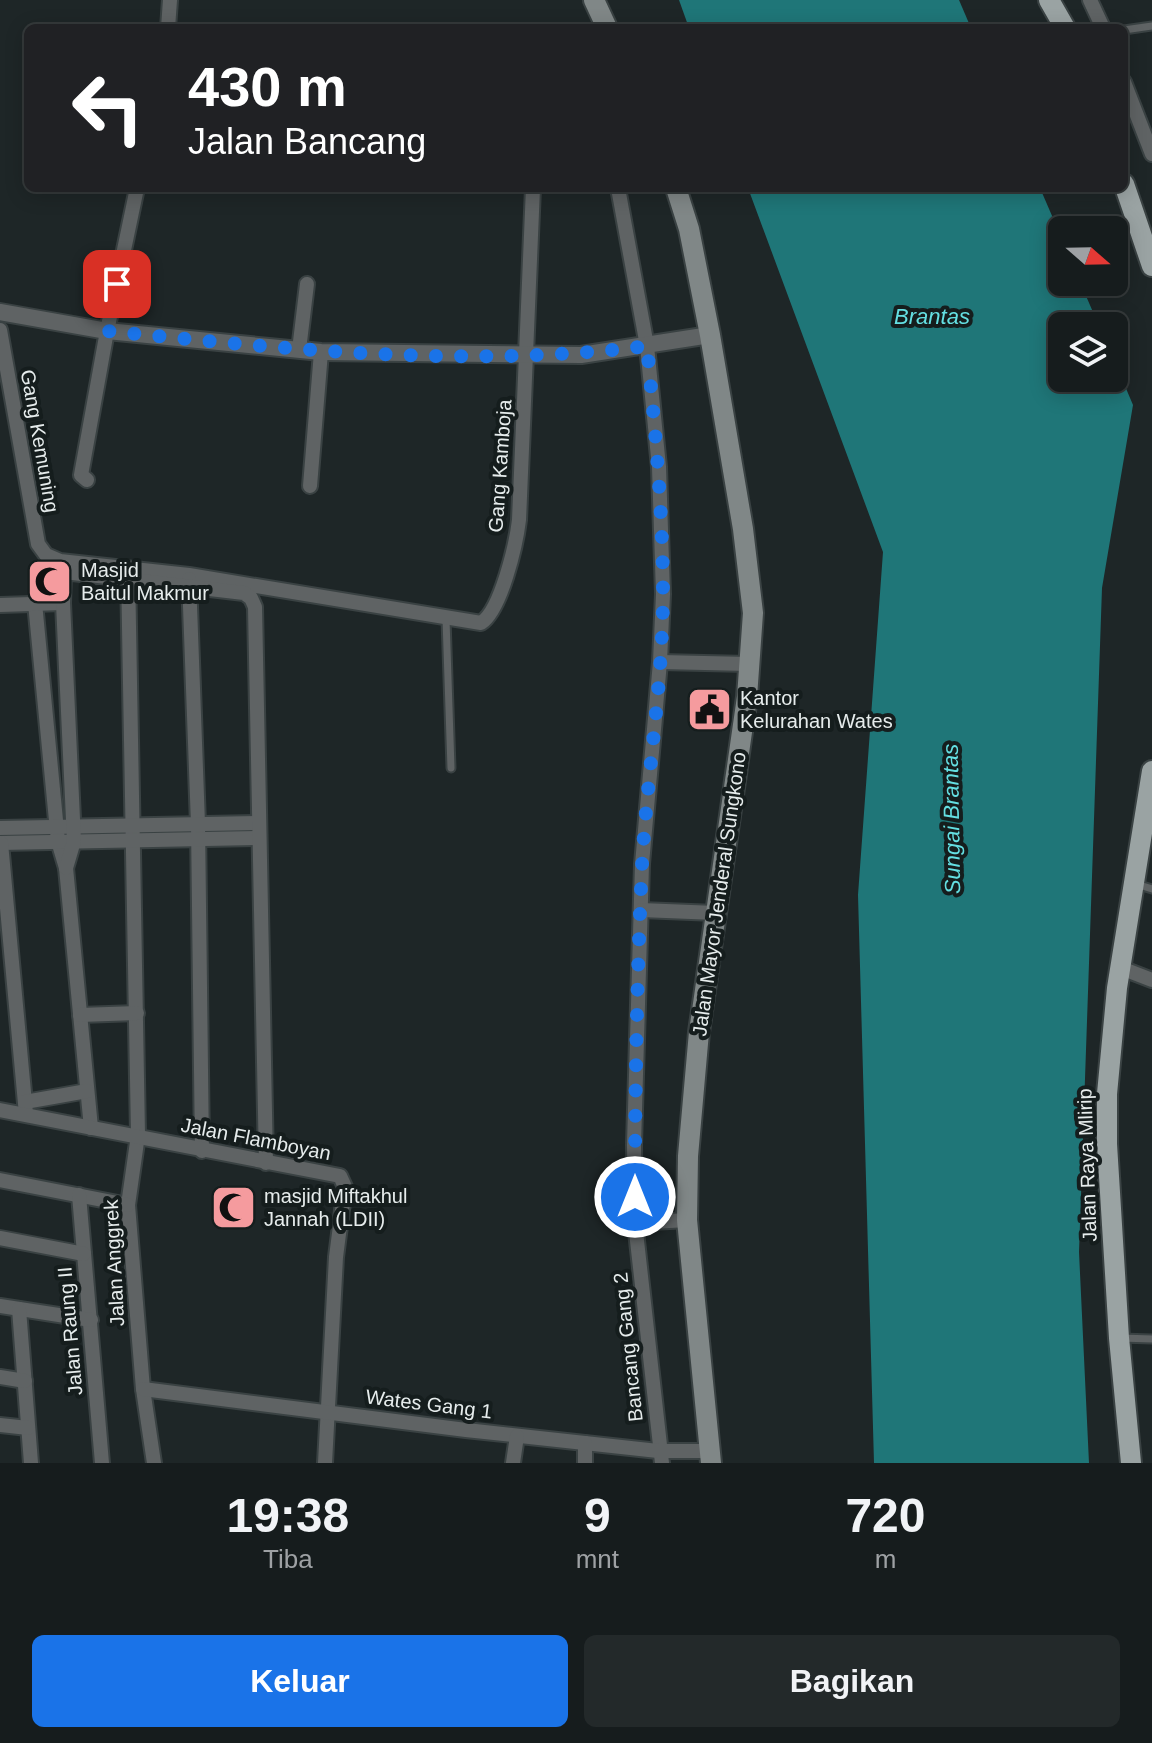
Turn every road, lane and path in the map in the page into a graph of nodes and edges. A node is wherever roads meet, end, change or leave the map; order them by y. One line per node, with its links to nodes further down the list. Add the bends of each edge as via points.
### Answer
1 (170, 0): 5 (street)
2 (594, 0): 6 (main road)
3 (1049, 0): 7 (main road)
4 (1090, 0): 8 (street)
5 (168, 24)
6 (605, 24)
7 (1063, 24)
8 (1101, 24)
9 (1152, 26): 10 (lane)
10 (1128, 29)
11 (1128, 92): 12 (street)
12 (1152, 154)
13 (136, 192): 22 (street)
14 (533, 192): 27 (street, Gang Kamboja)
15 (619, 192): 24 (street, Bancang Gang 2)
16 (677, 192): 23 (main road, Jalan Mayor Jenderal Sungkono)
17 (1127, 192): 18 (main road)
18 (1152, 266)
19 (307, 284): 25 (street)
20 (0, 312): 22 (street)
21 (0, 330): 30 (street, Gang Kemuning, via 38,544 60,561)
22 (107, 331): 25 (street); 28 (street, via 81,475)
23 (710, 335): 24 (street); 37 (main road, Jalan Mayor Jenderal Sungkono, via 753,613)
24 (647, 346): 27 (street, via 581,355); 36 (street, Bancang Gang 2, via 659,467)
25 (299, 350): 26 (street)
26 (321, 352): 27 (street); 29 (street)
27 (527, 355): 35 (street, Gang Kamboja, via 516,537 502,584 485,621)
28 (87, 480)
29 (310, 486)
30 (128, 573): 31 (street); 34 (street, via 66,571); 43 (street, Jalan Anggrek)
31 (188, 581): 35 (street); 41 (street, via 244,593 253,602); 42 (street)
32 (3, 602): 33 (street)
33 (35, 603): 34 (street); 44 (street)
34 (63, 603): 45 (street)
35 (446, 619): 38 (lane)
36 (660, 662): 37 (street); 49 (street, Bancang Gang 2)
37 (749, 664): 50 (main road, Jalan Mayor Jenderal Sungkono)
38 (451, 768)
39 (1152, 771): 48 (main road, Jalan Raya Mlirip)
40 (0, 828): 44 (street)
41 (258, 830): 42 (street); 61 (street)
42 (198, 832): 43 (street); 60 (street)
43 (131, 833): 45 (street); 53 (street, Jalan Anggrek)
44 (57, 834): 45 (street); 46 (street); 47 (street)
45 (74, 834): 47 (street)
46 (0, 843): 56 (street)
47 (66, 868): 54 (street)
48 (1143, 886): 51 (main road, Jalan Raya Mlirip)
49 (641, 910): 50 (street); 66 (street, Bancang Gang 2)
50 (716, 913): 65 (main road, Jalan Mayor Jenderal Sungkono, via 699,1032)
51 (1121, 968): 52 (street); 72 (main road, Jalan Raya Mlirip, via 1107,1094)
52 (1152, 980)
53 (137, 1013): 54 (street); 59 (street, Jalan Anggrek)
54 (80, 1015): 55 (street)
55 (87, 1091): 56 (street); 58 (street)
56 (26, 1108): 57 (street, Jalan Flamboyan); 58 (street, Jalan Flamboyan)
57 (0, 1110)
58 (91, 1128): 59 (street, Jalan Flamboyan)
59 (138, 1135): 60 (street, Jalan Flamboyan); 64 (street, Jalan Anggrek)
60 (202, 1151): 61 (street, Jalan Flamboyan)
61 (266, 1163): 77 (street, Jalan Flamboyan, via 335,1174 344,1181)
62 (0, 1180): 63 (street)
63 (79, 1195): 64 (street); 68 (street, Jalan Raung II)
64 (128, 1205): 76 (street, Jalan Anggrek)
65 (687, 1220): 66 (street); 83 (main road, Jalan Mayor Jenderal Sungkono)
66 (635, 1223): 82 (street, Bancang Gang 2)
67 (0, 1238): 68 (street)
68 (84, 1254): 71 (street, Jalan Raung II)
69 (0, 1306): 70 (street)
70 (19, 1309): 71 (street); 75 (street)
71 (91, 1320): 85 (street, Jalan Raung II)
72 (1119, 1338): 73 (lane); 90 (main road, Jalan Raya Mlirip)
73 (1152, 1339)
74 (0, 1377): 75 (street)
75 (25, 1381): 79 (street)
76 (143, 1389): 77 (street, Wates Gang 1); 86 (street, Jalan Anggrek)
77 (327, 1411): 80 (street, Wates Gang 1); 87 (street)
78 (0, 1425): 79 (street)
79 (28, 1428): 84 (street)
80 (517, 1436): 81 (street, Wates Gang 1); 88 (street)
81 (585, 1443): 82 (street, Wates Gang 1); 89 (street)
82 (660, 1457): 83 (street, Wates Gang 1)
83 (710, 1457)
84 (31, 1463)
85 (102, 1463)
86 (154, 1463)
87 (325, 1463)
88 (513, 1463)
89 (585, 1463)
90 (1131, 1463)

